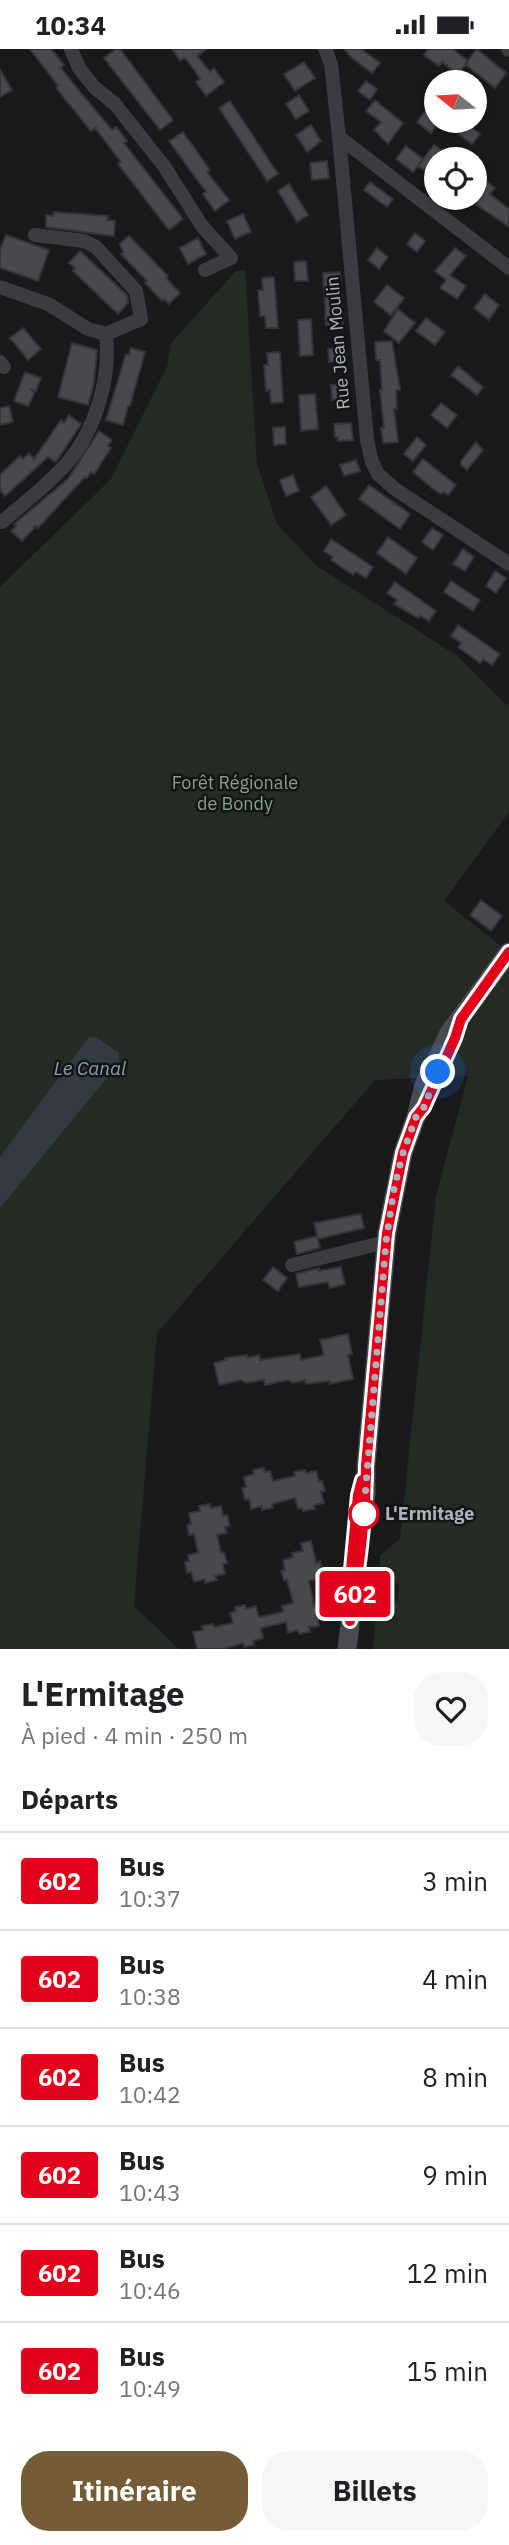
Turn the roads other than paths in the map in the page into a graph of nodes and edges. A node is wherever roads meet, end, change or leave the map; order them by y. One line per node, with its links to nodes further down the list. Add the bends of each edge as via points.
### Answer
1 (71, 49): 6 (street, via 79,68 115,104 164,166 202,226 231,258)
2 (325, 49): 3 (street, Rue Jean Moulin, via 331,64)
3 (339, 137): 5 (street); 10 (street, Rue Jean Moulin, via 372,462 395,489)
4 (35, 235): 8 (street, via 84,241 96,247 136,291 141,319)
5 (509, 268)
6 (205, 270)
7 (0, 286): 8 (street)
8 (106, 334): 9 (street, via 106,377 89,427 68,462)
9 (2, 522)
10 (509, 564)
11 (509, 952): 12 (street, via 461,1019 416,1117 394,1189)
12 (386, 1242): 13 (street); 14 (street, via 366,1494)
13 (292, 1265)
14 (347, 1649)

